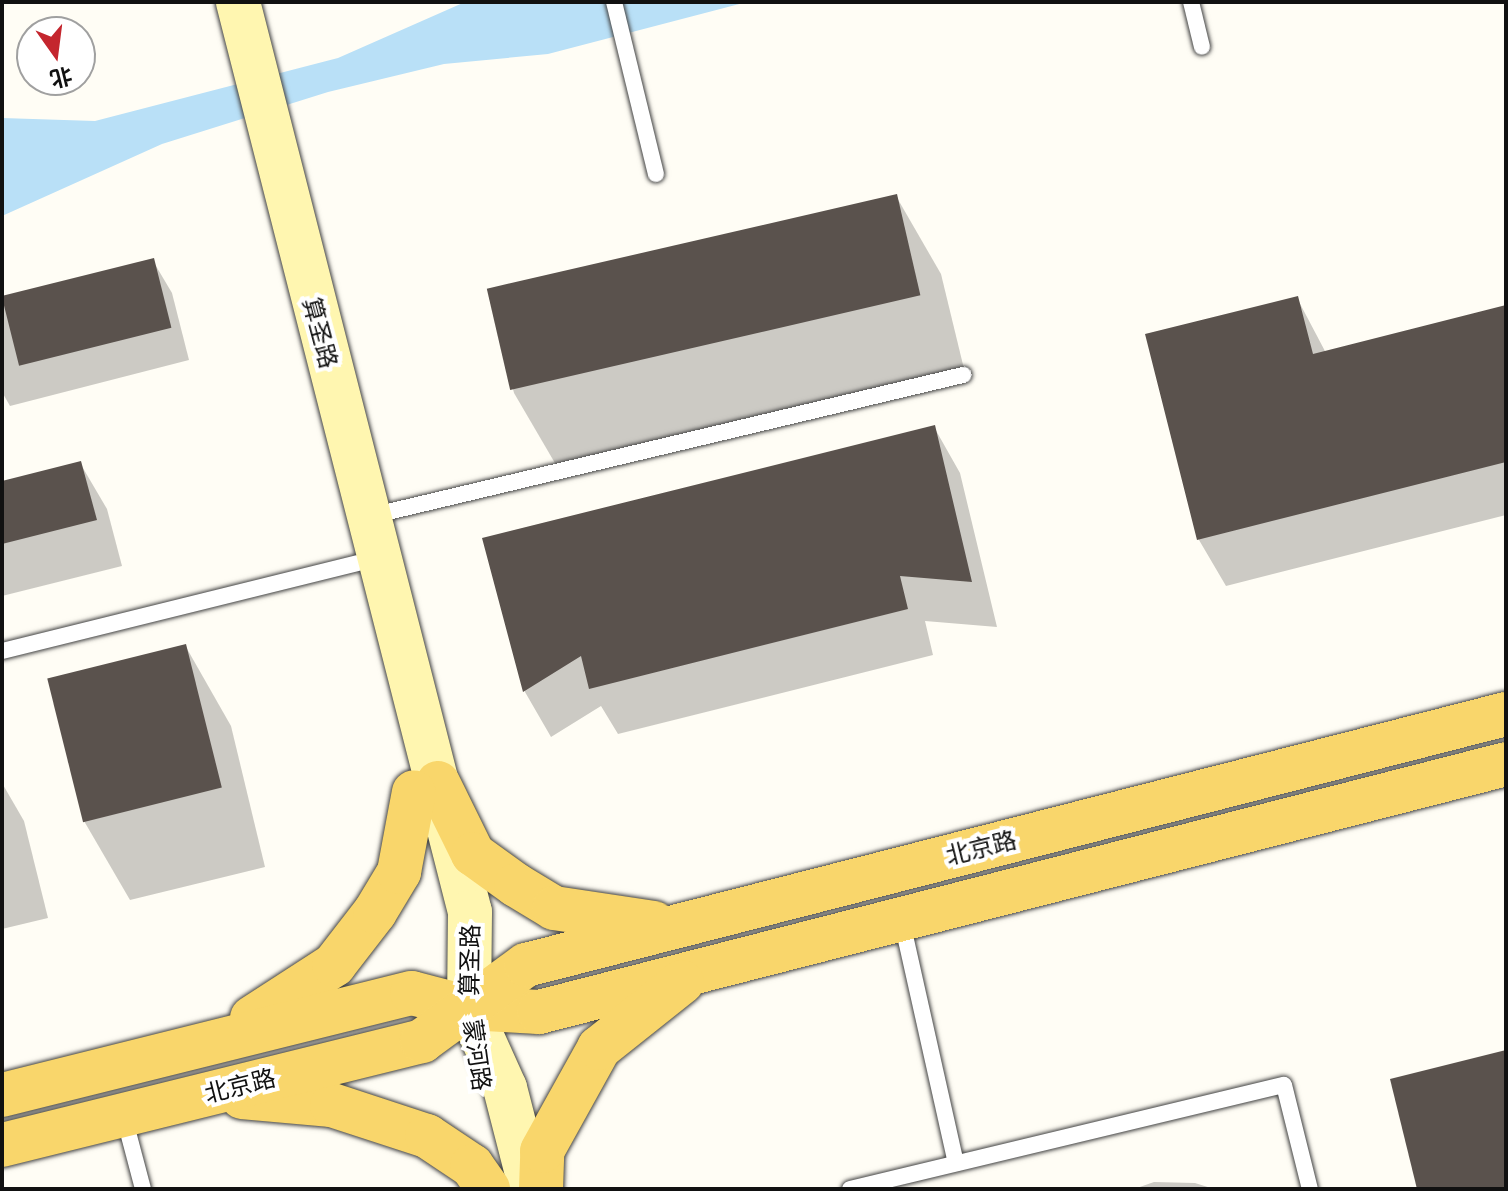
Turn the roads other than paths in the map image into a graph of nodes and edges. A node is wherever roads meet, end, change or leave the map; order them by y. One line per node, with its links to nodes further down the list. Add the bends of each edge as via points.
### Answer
1 (212, 2): 6 (main road, 算圣路)
2 (238, 2): 6 (main road, 算圣路)
3 (614, 2): 8 (lane)
4 (1191, 2): 5 (lane)
5 (1202, 47)
6 (238, 57): 7 (main road, 算圣路)
7 (260, 144): 10 (main road, 算圣路); 11 (main road, 算圣路)
8 (656, 174)
9 (963, 375): 10 (lane)
10 (371, 516): 19 (main road, 算圣路)
11 (357, 563): 12 (lane); 19 (main road, 算圣路)
12 (2, 651)
13 (1506, 704): 15 (main road)
14 (1506, 714): 15 (main road, 北京路)
15 (1451, 728): 21 (main road, 北京路)
16 (1506, 764): 18 (main road, 北京路)
17 (1506, 779): 18 (main road)
18 (1419, 786): 20 (main road, 北京路)
19 (426, 787): 21 (main road, via 473,854 554,908); 23 (main road, 算圣路); 24 (main road, via 399,872 334,965 286,1001)
20 (901, 919): 22 (main road, 北京路); 29 (lane)
21 (676, 926): 23 (main road, 北京路, via 526,965)
22 (695, 972): 23 (main road, 北京路, via 539,1012); 34 (main road, via 599,1048 542,1151)
23 (469, 1008): 24 (main road, 北京路, via 412,993); 25 (main road, 北京路, via 422,1041); 32 (main road, 蒙河路); 33 (main road, 蒙河路, via 505,1088)
24 (190, 1048): 26 (main road, 北京路)
25 (207, 1094): 27 (main road, 北京路); 31 (main road, via 332,1105 427,1136 472,1166)
26 (2, 1095)
27 (124, 1115): 28 (main road, 北京路); 30 (lane)
28 (2, 1145)
29 (956, 1163): 35 (lane); 36 (lane, via 1284,1085)
30 (143, 1189)
31 (488, 1189)
32 (506, 1189)
33 (531, 1189)
34 (541, 1189)
35 (850, 1189)
36 (1310, 1189)

